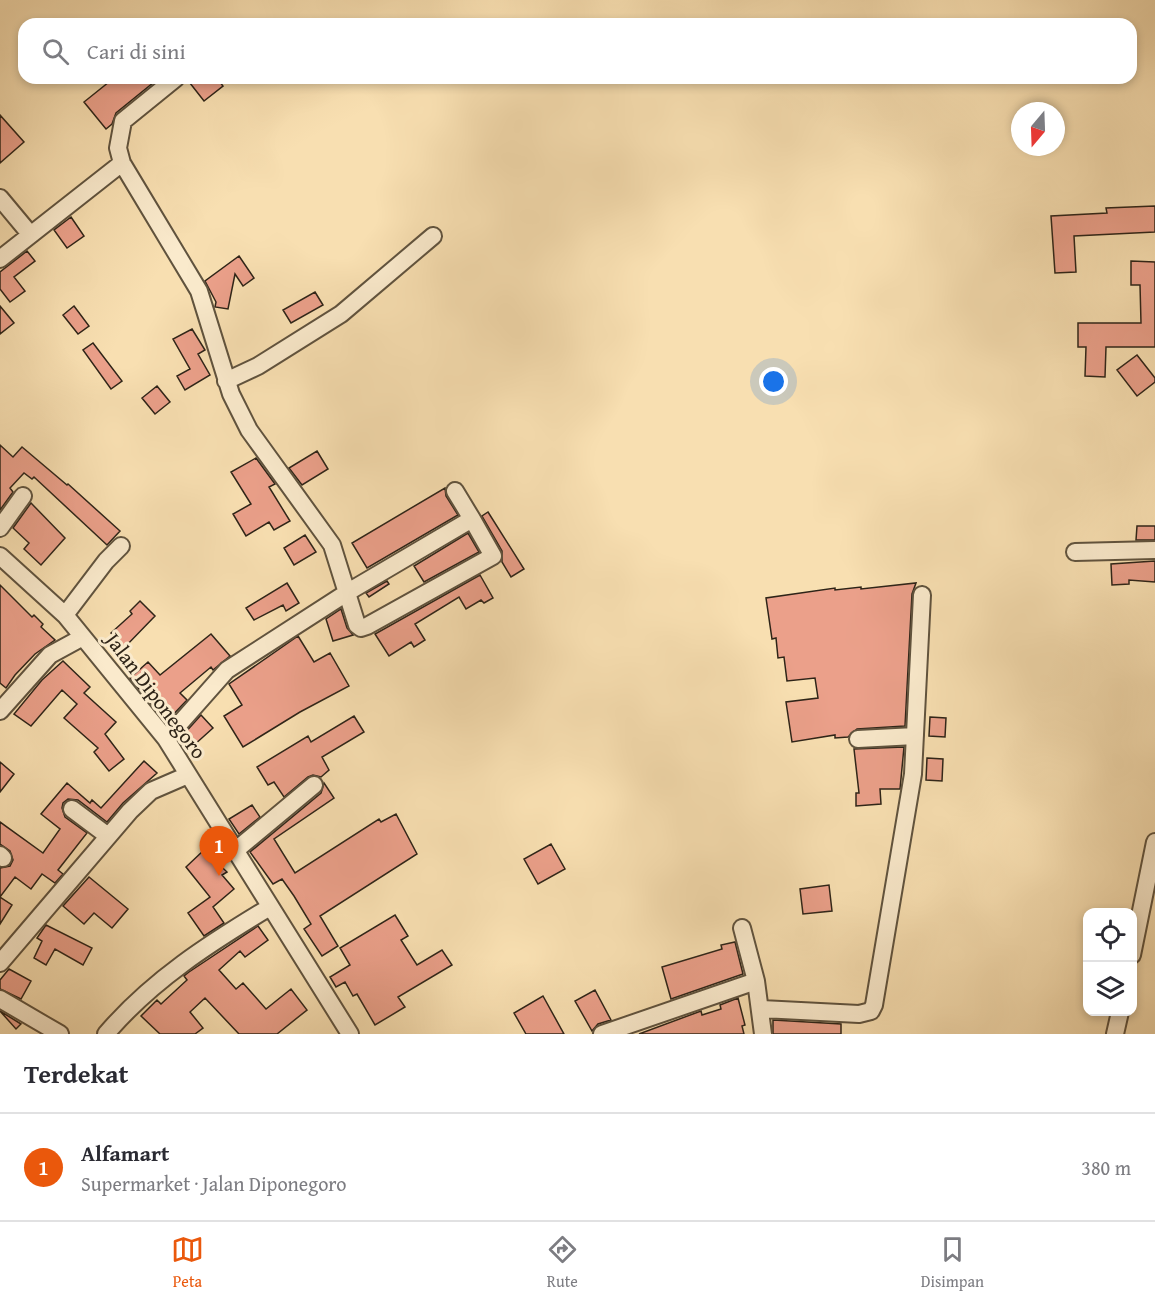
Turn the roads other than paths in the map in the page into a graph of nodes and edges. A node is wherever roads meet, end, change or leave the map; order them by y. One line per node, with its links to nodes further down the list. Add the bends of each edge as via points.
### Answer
1 (169, 84): 2 (street, via 123,121 118,148)
2 (122, 163): 4 (street); 7 (street, via 199,291)
3 (0, 198): 4 (street)
4 (30, 234): 6 (street)
5 (433, 236): 7 (street, via 341,314 258,366)
6 (0, 259)
7 (226, 381): 16 (street, via 249,430 332,545)
8 (455, 491): 10 (street)
9 (23, 496): 11 (street)
10 (472, 519): 16 (street); 16 (street, via 493,553 492,559 361,628)
11 (0, 528)
12 (121, 546): 18 (street)
13 (1155, 550): 14 (street)
14 (1075, 552)
15 (0, 556): 18 (street, Jalan Diponegoro)
16 (348, 592): 22 (street, via 227,670)
17 (922, 595): 21 (street)
18 (64, 615): 19 (street, Jalan Diponegoro)
19 (83, 637): 20 (street, via 50,655); 22 (street, Jalan Diponegoro)
20 (0, 711)
21 (915, 736): 23 (street); 36 (street, via 905,834 873,1009 859,1014)
22 (166, 739): 24 (street, Jalan Diponegoro)
23 (858, 740)
24 (188, 775): 27 (street, via 151,791); 29 (street, Jalan Diponegoro)
25 (314, 785): 29 (street)
26 (72, 809): 27 (street)
27 (108, 836): 33 (street)
28 (1155, 842): 32 (street)
29 (236, 850): 30 (street, Jalan Diponegoro)
30 (270, 907): 39 (street, via 192,956); 40 (street, Jalan Diponegoro)
31 (742, 928): 34 (street)
32 (1137, 930)
33 (0, 963)
34 (756, 981): 36 (street); 41 (street)
35 (0, 999): 38 (street)
36 (761, 1009): 42 (street)
37 (1119, 1016): 43 (street)
38 (60, 1034)
39 (106, 1034)
40 (350, 1034)
41 (602, 1034)
42 (763, 1034)
43 (1115, 1034)

